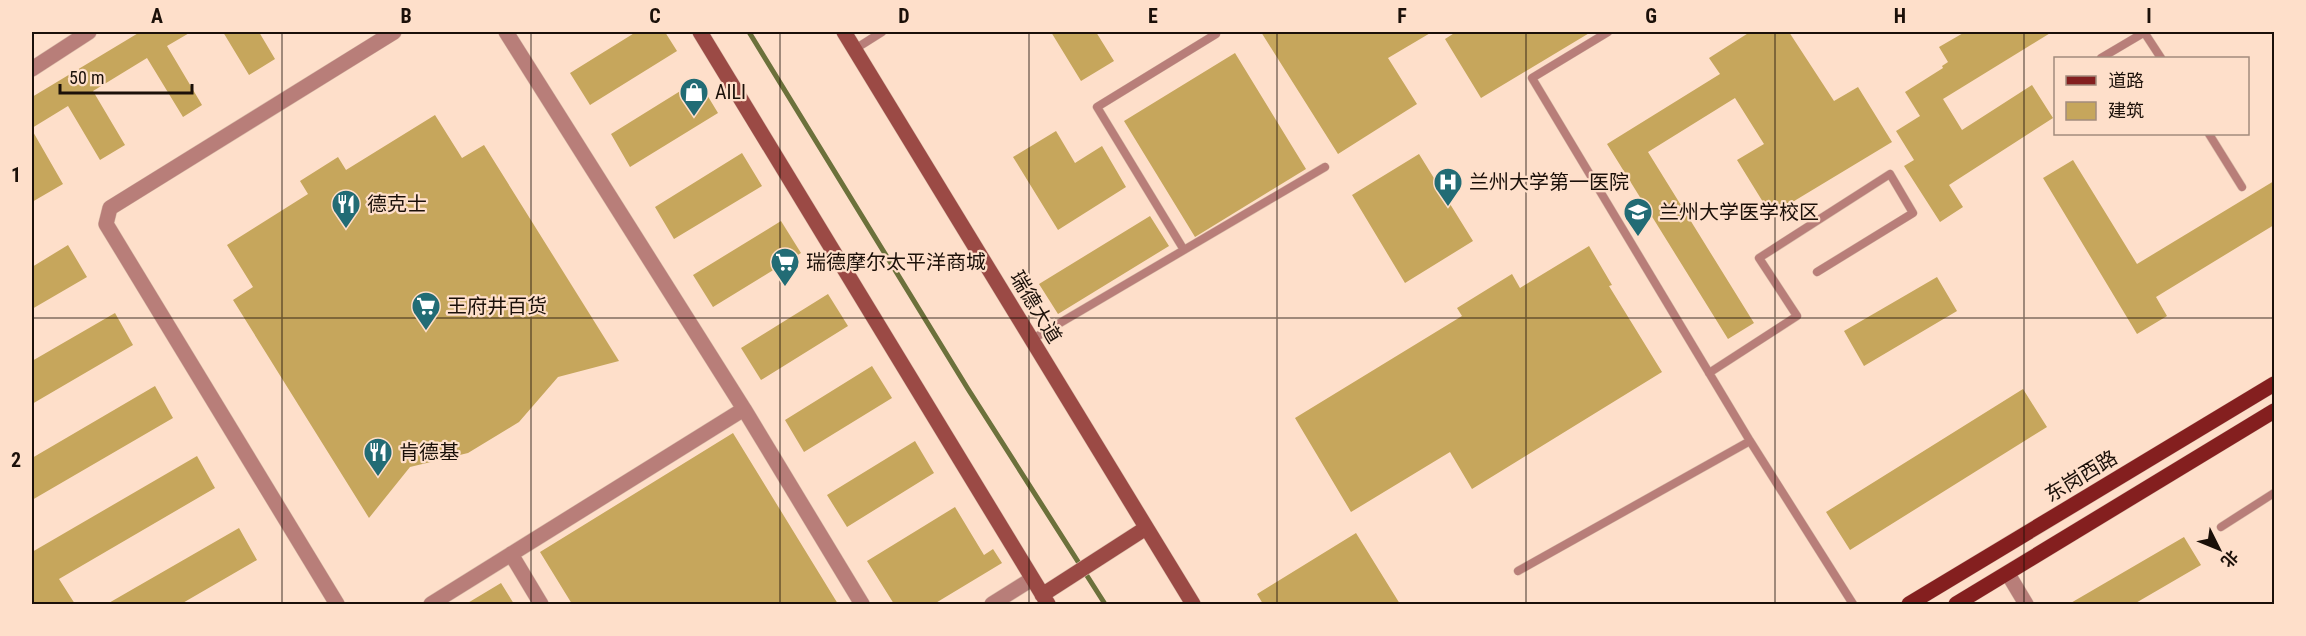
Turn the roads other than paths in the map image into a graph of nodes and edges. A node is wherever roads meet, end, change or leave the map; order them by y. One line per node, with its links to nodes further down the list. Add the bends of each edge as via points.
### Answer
1 (88, 32): 13 (street)
2 (394, 32): 33 (street, via 110,208 106,224)
3 (506, 32): 22 (street)
4 (700, 32): 31 (street)
5 (844, 32): 10 (street, 瑞德大道)
6 (882, 32): 10 (lane)
7 (1608, 32): 20 (lane, via 1532,78)
8 (2144, 32): 11 (lane); 12 (lane)
9 (1216, 33): 17 (lane, via 1097,107)
10 (855, 49): 19 (street, 瑞德大道)
11 (2103, 57)
12 (2160, 57)
13 (32, 69)
14 (2210, 135): 16 (lane)
15 (1325, 167): 17 (lane)
16 (2242, 187)
17 (1184, 250): 19 (lane)
18 (1817, 272): 20 (lane, via 1912,213 1890,174 1759,258 1797,316)
19 (1031, 340): 27 (street, 瑞德大道)
20 (1709, 373): 24 (lane)
21 (2274, 384): 40 (main road, 东岗西路)
22 (744, 409): 28 (street); 36 (street)
23 (2274, 411): 30 (main road)
24 (1750, 441): 29 (lane); 39 (lane)
25 (2274, 493): 26 (lane)
26 (2221, 526)
27 (1146, 528): 32 (street, via 1062,582); 38 (street, 瑞德大道)
28 (512, 554): 34 (street); 35 (street)
29 (1518, 571)
30 (2008, 574): 41 (main road); 42 (street)
31 (1032, 579): 32 (street); 37 (street)
32 (1045, 602)
33 (337, 604)
34 (431, 604)
35 (541, 604)
36 (862, 604)
37 (992, 604)
38 (1193, 604)
39 (1853, 604)
40 (1909, 604)
41 (1956, 604)
42 (2026, 604)

